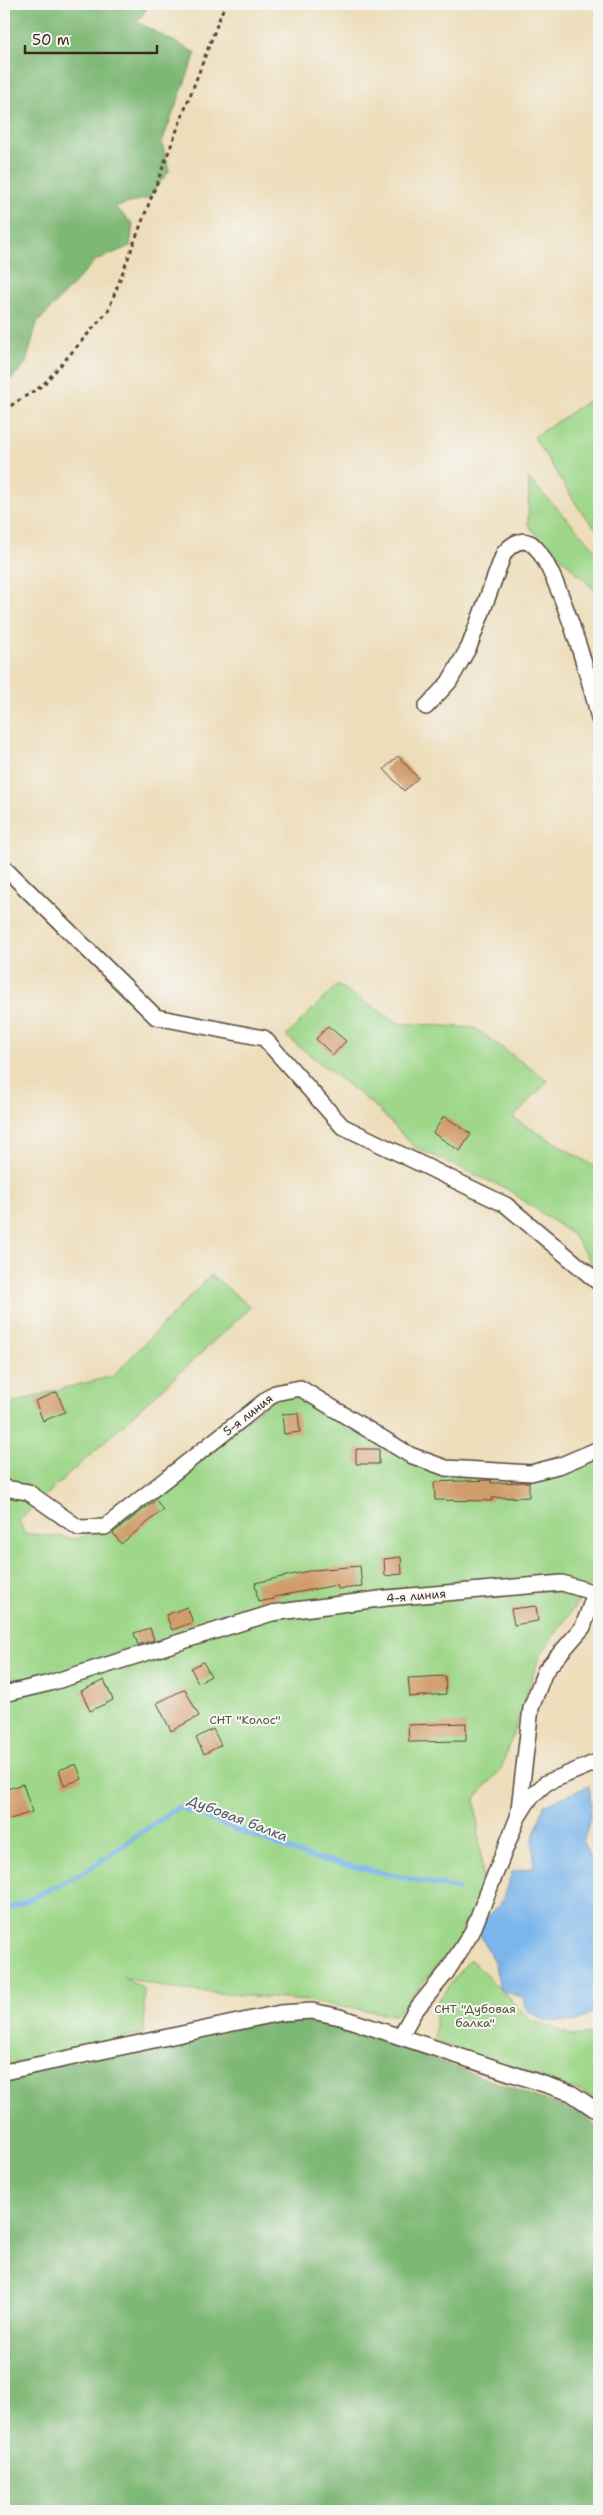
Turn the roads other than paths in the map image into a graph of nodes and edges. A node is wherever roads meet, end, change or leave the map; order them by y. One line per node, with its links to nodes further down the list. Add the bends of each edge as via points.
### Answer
1 (426, 707): 2 (street, via 449,682 469,646 504,553 511,544 521,541 531,543 542,556 556,585 593,686)
2 (599, 719)
3 (4, 867): 4 (street, via 156,1017 264,1038 342,1126 506,1205)
4 (599, 1284)
5 (599, 1449): 6 (street, 5-я линия, via 561,1466 531,1473 446,1468 410,1455 300,1388 275,1393 105,1527 79,1528 28,1492)
6 (4, 1488)
7 (597, 1591): 8 (street, 4-я линия, via 562,1583 386,1598 272,1613); 10 (street, 4-я линия, via 582,1627 545,1671 530,1708)
8 (4, 1694)
9 (599, 1761): 10 (street, via 546,1783 530,1798)
10 (518, 1817): 11 (street, via 472,1932 446,1973 414,2012)
11 (400, 2037): 12 (street, via 312,2010 280,2013); 13 (street, via 571,2093)
12 (4, 2072)
13 (599, 2112)

